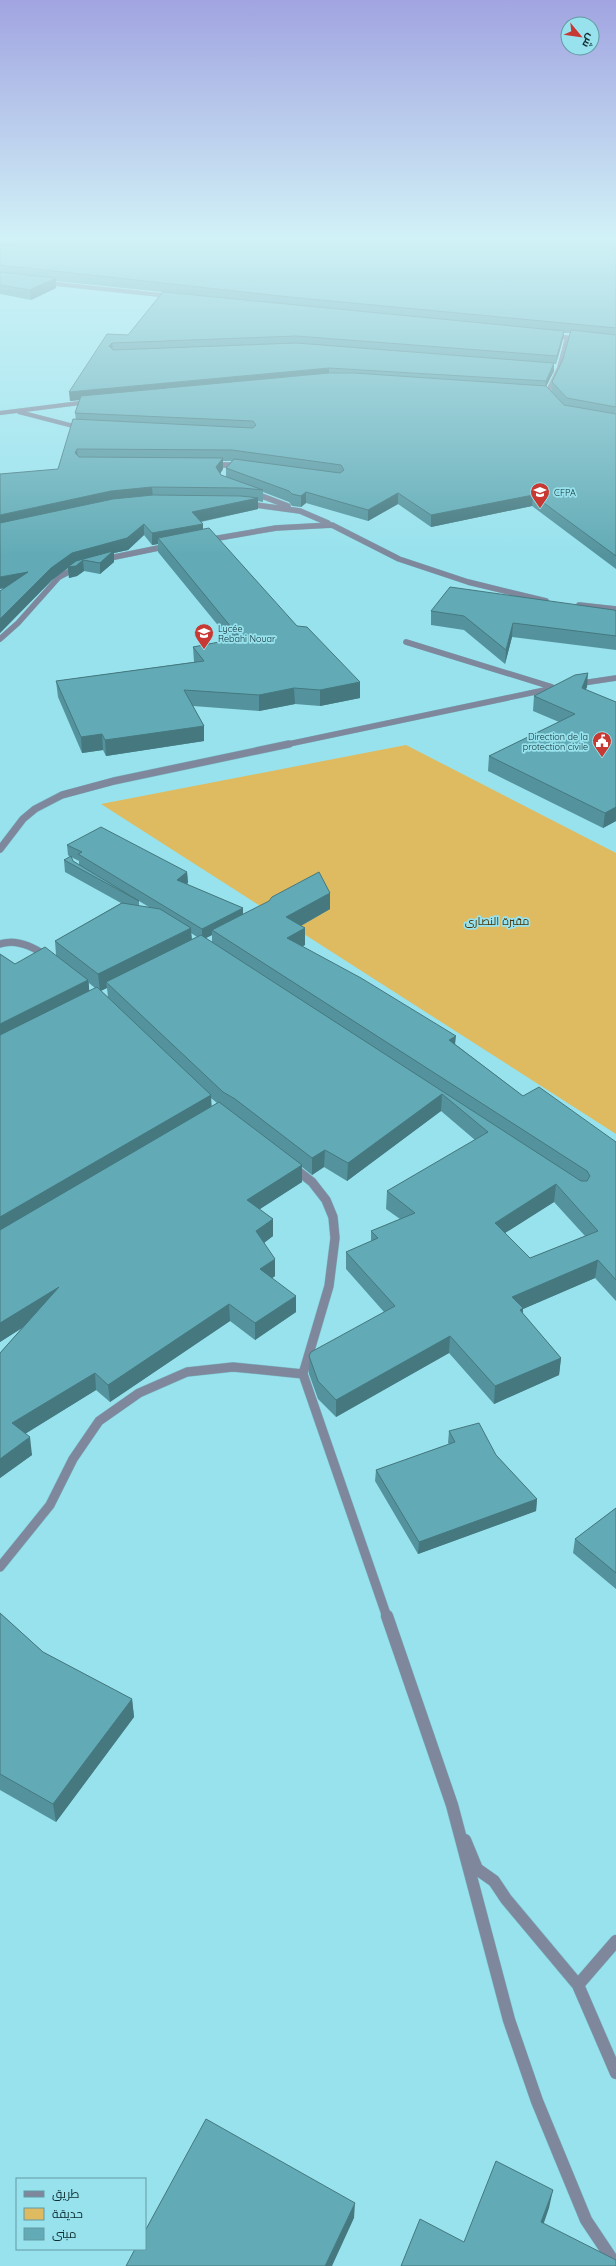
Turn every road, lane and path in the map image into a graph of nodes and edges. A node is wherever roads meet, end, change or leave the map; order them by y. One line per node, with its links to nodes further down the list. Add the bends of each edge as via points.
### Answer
1 (565, 344): 3 (street)
2 (552, 368): 3 (street)
3 (559, 368): 5 (street)
4 (539, 393): 5 (street)
5 (547, 393): 6 (street)
6 (551, 399)
7 (91, 402): 8 (street)
8 (16, 411): 9 (street); 10 (street)
9 (0, 413)
10 (85, 429)
11 (210, 465): 12 (street)
12 (232, 465): 13 (street); 14 (street)
13 (240, 466)
14 (228, 470)
15 (247, 491): 17 (street)
16 (242, 503): 17 (street)
17 (300, 511): 18 (street)
18 (332, 525): 19 (street, via 276,528); 23 (street, via 398,559 468,582)
19 (202, 540)
20 (172, 546): 21 (street)
21 (96, 560)
22 (83, 565): 26 (street, via 59,577 18,623)
23 (554, 603)
24 (569, 605): 25 (street)
25 (616, 609)
26 (0, 639)
27 (406, 642): 29 (street)
28 (616, 678): 29 (street)
29 (553, 688): 30 (street, via 62,794 29,812)
30 (0, 849)
31 (0, 944): 32 (street, via 10,942 37,949)
32 (56, 963)
33 (288, 1163): 34 (street, via 307,1177 326,1201 334,1223 335,1255 322,1314)
34 (303, 1374): 35 (street, via 233,1367 187,1372 139,1393 99,1421 73,1459 50,1505); 36 (street)
35 (0, 1567)
36 (452, 1805): 38 (street, via 477,1869 490,1875 506,1899); 40 (street, via 509,2020 537,2101 586,2220)
37 (616, 1941): 38 (street)
38 (578, 1984): 39 (street)
39 (616, 2073)
40 (616, 2266)

